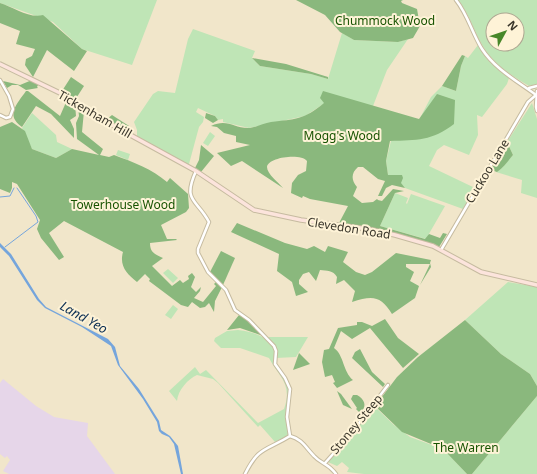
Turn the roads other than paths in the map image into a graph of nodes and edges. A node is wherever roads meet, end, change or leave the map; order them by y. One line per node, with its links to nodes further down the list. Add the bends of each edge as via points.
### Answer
1 (456, 0): 5 (street, via 465,12 487,56 500,69)
2 (0, 64): 10 (main road, Tickenham Hill, via 44,84 92,114)
3 (0, 80): 9 (street, via 13,109 10,117)
4 (537, 86): 5 (street)
5 (528, 88): 7 (street)
6 (537, 91): 7 (street)
7 (536, 95): 8 (street); 12 (street, Cuckoo Lane, via 528,102)
8 (537, 111)
9 (0, 115)
10 (189, 167): 11 (main road, Clevedon Road)
11 (196, 171): 12 (main road, Clevedon Road, via 258,211 368,229); 15 (street, via 190,185 190,193 209,222 198,253 210,274 226,290 235,310 249,320 276,348 275,364 290,389 287,417)
12 (441, 250): 13 (main road, Clevedon Road, via 481,272)
13 (537, 285)
14 (388, 385): 16 (street, Stoney Steep)
15 (290, 436): 16 (street, via 302,442 316,458); 17 (street, via 259,452)
16 (325, 463): 18 (street)
17 (245, 474)
18 (336, 474)

